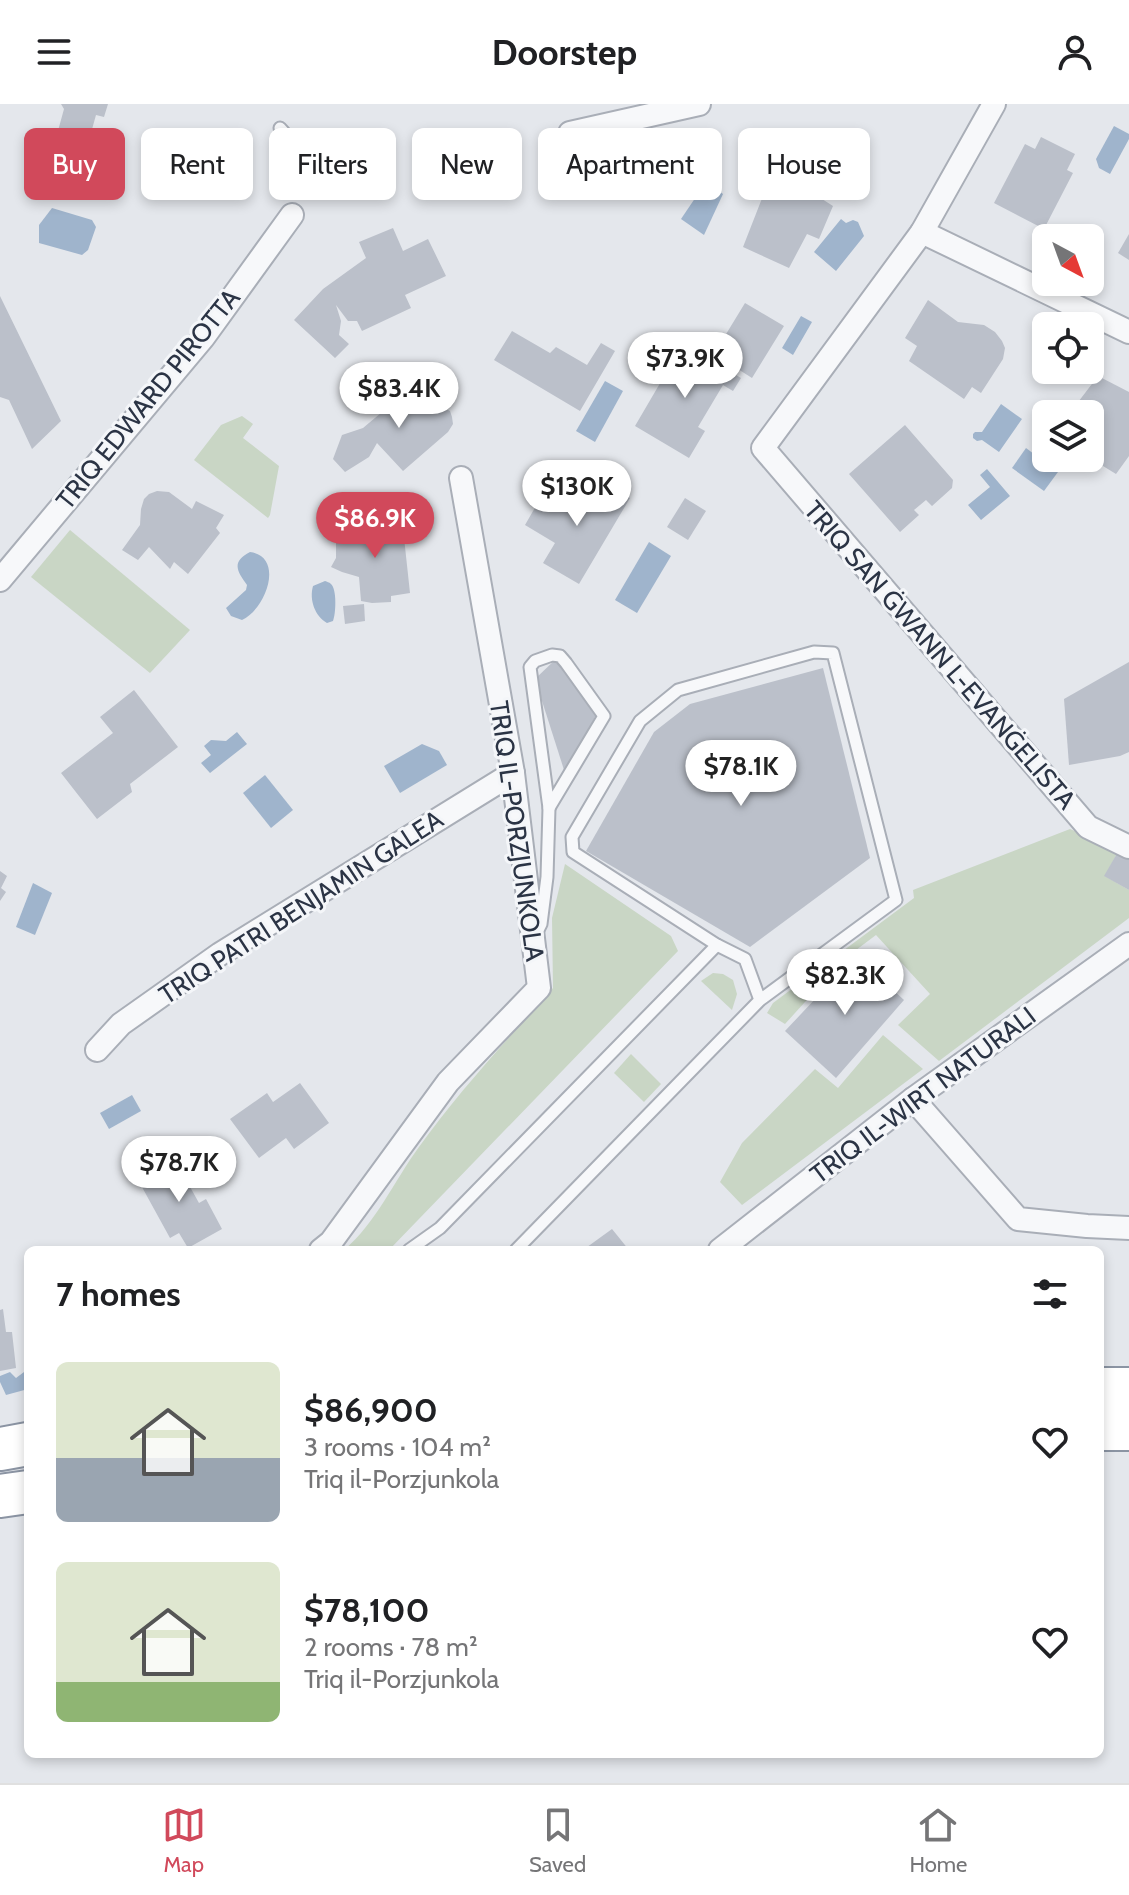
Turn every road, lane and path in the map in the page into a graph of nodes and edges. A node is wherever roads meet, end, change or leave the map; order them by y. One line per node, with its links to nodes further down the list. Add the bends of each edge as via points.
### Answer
1 (699, 104): 3 (street)
2 (987, 106): 5 (street)
3 (592, 128)
4 (292, 215): 8 (street, TRIQ EDWARD PIROTTA, via 203,338)
5 (922, 232): 6 (street); 11 (street, TRIQ SAN ĠWANN L-EVANĠELISTA, via 763,448 1088,827)
6 (1129, 332)
7 (461, 478): 9 (street, TRIQ IL-PORZJUNKOLA)
8 (0, 580)
9 (513, 773): 12 (street, TRIQ IL-PORZJUNKOLA); 16 (street, TRIQ PATRI BENJAMIN GALEA, via 220,954 121,1024)
10 (549, 808): 10 (lane, via 530,667 552,655 566,663 604,716); 12 (lane, via 541,924)
11 (1129, 847)
12 (531, 933): 19 (street, TRIQ IL-PORZJUNKOLA, via 539,988 448,1082)
13 (1129, 944): 17 (street, TRIQ IL-WIRT NATURALI)
14 (717, 945): 15 (lane, via 745,959); 15 (lane, via 573,852 572,837 640,721 678,690 814,652 833,653 896,900); 20 (lane, via 440,1228)
15 (760, 1000): 21 (lane)
16 (97, 1050)
17 (913, 1099): 18 (street, via 1018,1219); 22 (street, TRIQ IL-WIRT NATURALI)
18 (1129, 1228)
19 (326, 1246)
20 (415, 1246)
21 (520, 1246)
22 (725, 1246)
23 (1104, 1389): 24 (highway)
24 (1129, 1389)
25 (1104, 1429): 26 (highway)
26 (1129, 1429)
27 (24, 1445): 28 (highway)
28 (0, 1449)
29 (24, 1493): 30 (highway)
30 (0, 1496)

